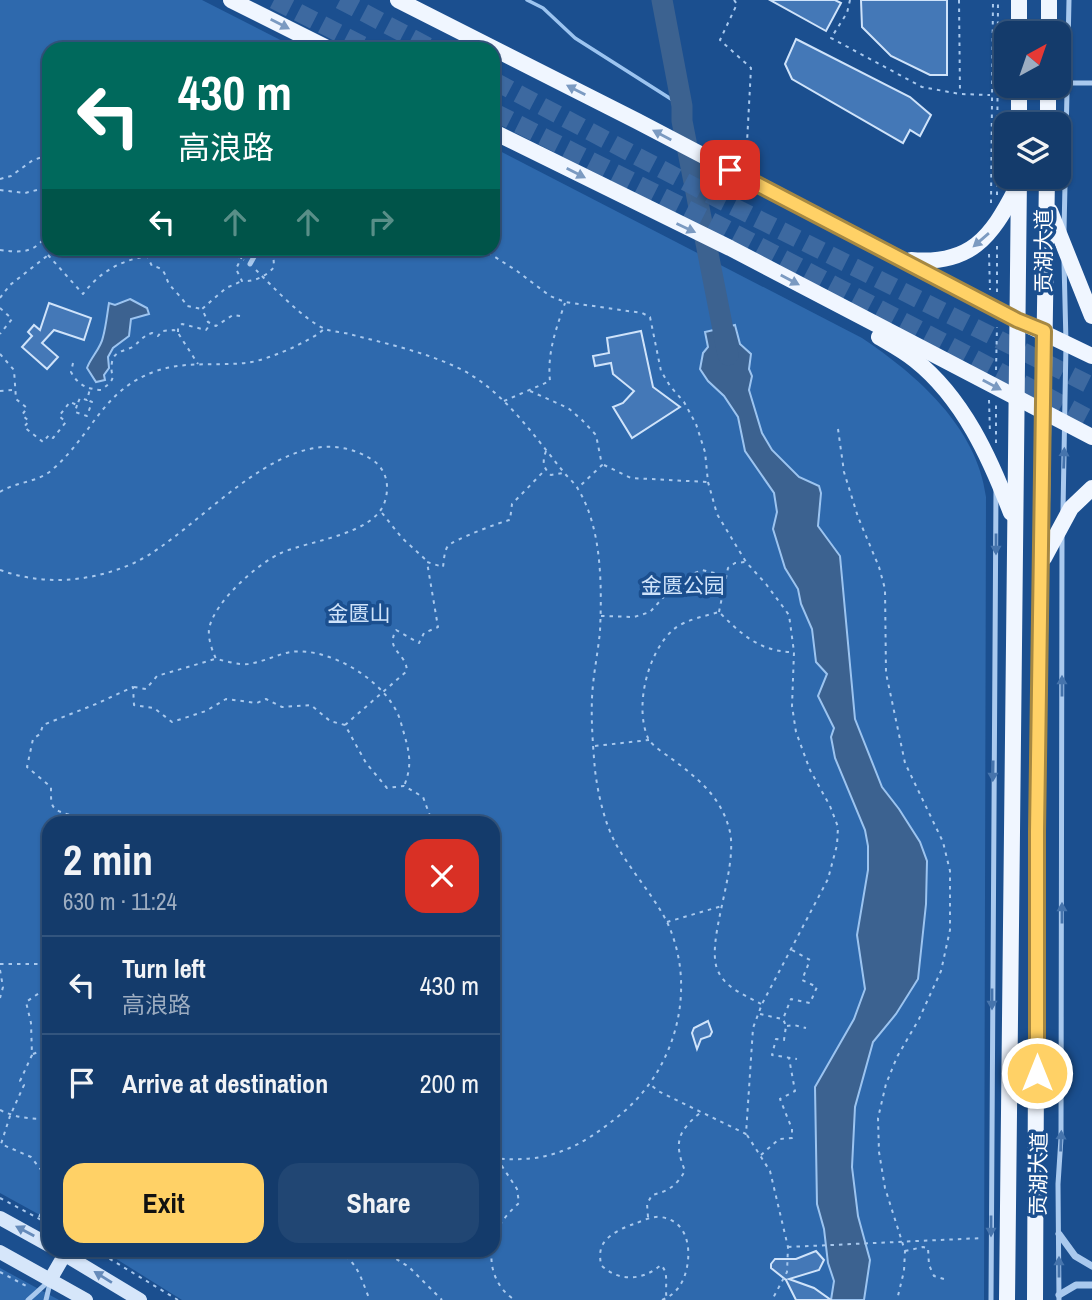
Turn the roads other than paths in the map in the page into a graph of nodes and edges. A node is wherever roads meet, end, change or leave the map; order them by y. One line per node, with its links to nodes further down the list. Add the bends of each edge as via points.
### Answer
1 (231, 0): 9 (main road, one-way to 9)
2 (398, 0): 10 (main road, one-way to 2)
3 (1019, 0): 6 (main road)
4 (1049, 0): 7 (main road)
5 (1069, 0): 8 (lane, 贡湖大道)
6 (1019, 21)
7 (1049, 21)
8 (1069, 21)
9 (315, 42)
10 (481, 42)
11 (500, 52): 22 (main road, one-way to 11, via 738,170)
12 (1071, 83): 13 (lane)
13 (1092, 83)
14 (1068, 98): 20 (lane, 贡湖大道)
15 (500, 135): 24 (main road, one-way to 24)
16 (1014, 189): 22 (main road, one-way to 22, via 996,226 966,252 929,262)
17 (1019, 189): 26 (main road, 贡湖大道)
18 (1046, 189): 19 (main road, 贡湖大道)
19 (1046, 200): 20 (main road); 27 (main road, 贡湖大道)
20 (1064, 247): 25 (main road); 28 (lane, 贡湖大道)
21 (254, 256): 23 (lane)
22 (904, 260): 26 (main road)
23 (250, 264)
24 (842, 307): 30 (main road, one-way to 30); 34 (main road, via 939,383)
25 (1092, 316)
26 (1017, 320): 27 (main road); 30 (main road, 贡湖大道)
27 (1044, 331): 28 (main road); 31 (main road, 贡湖大道)
28 (1066, 343): 29 (main road); 32 (lane, 贡湖大道)
29 (1092, 356)
30 (1017, 399): 31 (main road); 36 (main road, 贡湖大道)
31 (1043, 413): 32 (main road); 38 (main road, 贡湖大道)
32 (1065, 424): 33 (main road); 37 (lane, 贡湖大道, one-way to 32)
33 (1092, 437)
34 (996, 475): 36 (main road); 53 (lane, one-way to 53)
35 (1092, 488): 37 (main road)
36 (1014, 520): 54 (main road, 贡湖大道)
37 (1062, 522): 38 (main road); 40 (lane, 贡湖大道, one-way to 37)
38 (1041, 564): 55 (main road, 贡湖大道)
39 (0, 1218): 41 (main road, one-way to 39)
40 (1059, 1234): 45 (street, via 1075,1256); 48 (lane, 贡湖大道, one-way to 40)
41 (42, 1241)
42 (0, 1252): 46 (main road)
43 (60, 1257): 46 (main road)
44 (69, 1257): 52 (main road, one-way to 44)
45 (1092, 1266)
46 (50, 1280): 49 (lane); 50 (lane); 51 (main road)
47 (1092, 1285): 48 (street, via 1076,1285)
48 (1059, 1298)
49 (28, 1300)
50 (46, 1300)
51 (86, 1300)
52 (140, 1300)
53 (991, 1300)
54 (1007, 1300)
55 (1035, 1300)

